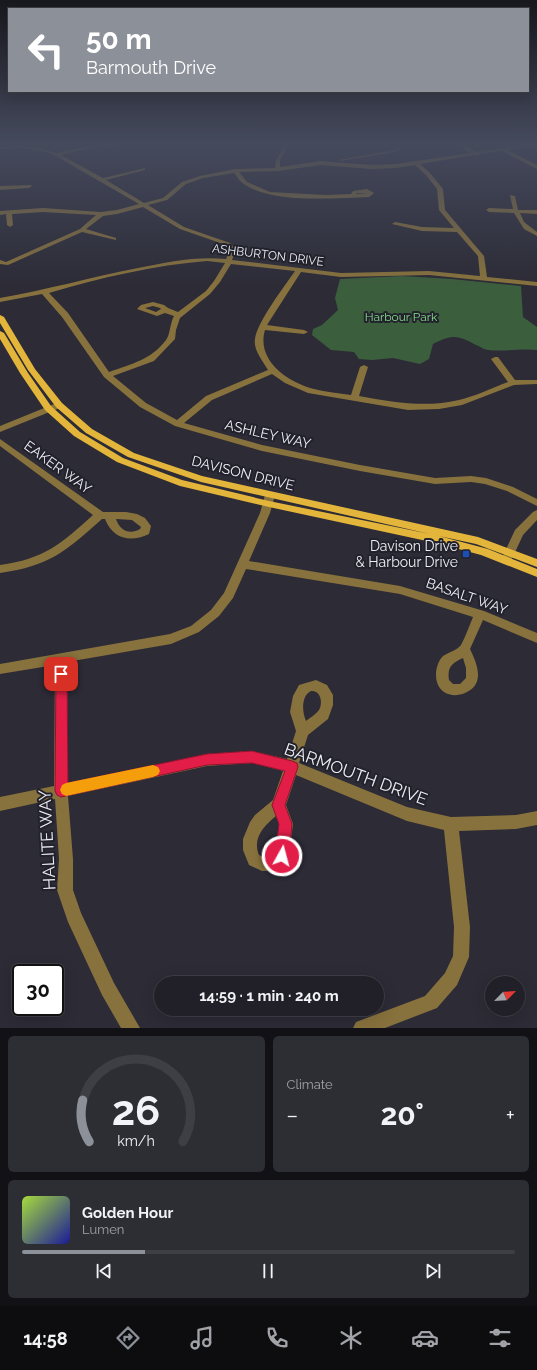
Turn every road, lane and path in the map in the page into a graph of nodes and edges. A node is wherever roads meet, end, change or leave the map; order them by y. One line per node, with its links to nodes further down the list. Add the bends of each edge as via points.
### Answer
1 (118, 190): 7 (street)
2 (176, 190): 7 (street, via 165,199)
3 (260, 190): 5 (street, via 269,194)
4 (440, 190): 17 (street, via 442,210)
5 (352, 196)
6 (512, 196): 10 (street)
7 (143, 205): 13 (street); 20 (street, via 182,228 228,244 233,250)
8 (489, 210): 10 (street)
9 (9, 212): 12 (street); 13 (street, via 43,210); 15 (street)
10 (516, 212): 11 (street); 18 (street, via 523,226)
11 (537, 212)
12 (0, 213)
13 (101, 214): 16 (street)
14 (395, 224): 17 (street, via 422,229)
15 (10, 225)
16 (82, 230): 19 (street); 21 (street, via 6,264)
17 (459, 230): 23 (street, via 481,256)
18 (537, 234)
19 (114, 239)
20 (229, 261): 22 (street, ASHBURTON DRIVE); 25 (street, ASHBURTON DRIVE, via 184,261 79,282); 28 (street, via 203,297)
21 (0, 262)
22 (299, 270): 23 (street, ASHBURTON DRIVE, via 341,275 408,273); 30 (street)
23 (484, 278): 24 (street, ASHBURTON DRIVE)
24 (537, 284)
25 (44, 292): 26 (street, ASHBURTON DRIVE); 36 (street, ASHLEY WAY, via 65,315)
26 (0, 300)
27 (164, 310): 28 (street)
28 (179, 315): 36 (street, via 172,325 171,339 151,359)
29 (0, 317): 40 (main road, DAVISON DRIVE, via 32,370)
30 (262, 327): 31 (street); 35 (street, via 258,340 261,353)
31 (304, 332)
32 (0, 333): 41 (main road, DAVISON DRIVE)
33 (495, 359): 38 (street)
34 (364, 367): 39 (street)
35 (273, 371): 39 (street, via 311,391); 42 (street, via 209,398)
36 (107, 375): 42 (street, ASHLEY WAY, via 143,405)
37 (537, 382): 38 (street)
38 (513, 383): 39 (street, via 462,402 439,406 408,408)
39 (354, 399)
40 (59, 405): 41 (street); 45 (main road, DAVISON DRIVE, via 89,431 151,464)
41 (48, 408): 43 (street); 45 (main road, DAVISON DRIVE, via 77,434 120,460 180,482)
42 (178, 424): 46 (street, ASHLEY WAY, via 262,448 375,471 436,481 486,481 510,489)
43 (0, 429)
44 (0, 442): 51 (street, EAKER WAY, via 105,516 49,556)
45 (269, 500): 48 (main road, DAVISON DRIVE); 50 (street)
46 (537, 503)
47 (537, 514): 48 (street, via 519,533)
48 (508, 556): 49 (main road, DAVISON DRIVE); 52 (main road, DAVISON DRIVE)
49 (537, 563)
50 (243, 564): 53 (street, BASALT WAY, via 400,590); 56 (street, via 229,595 215,614 195,629 171,640)
51 (0, 569)
52 (537, 573)
53 (480, 614): 54 (street, BASALT WAY); 55 (street)
54 (537, 638)
55 (464, 649)
56 (61, 660): 57 (street); 60 (street, HALITE WAY)
57 (0, 669)
58 (303, 731): 59 (street)
59 (292, 767): 60 (street, BARMOUTH DRIVE, via 252,757 207,760); 62 (street); 64 (street, BARMOUTH DRIVE, via 407,814)
60 (61, 791): 61 (street, BARMOUTH DRIVE); 65 (street, HALITE WAY, via 66,859 65,890 74,916 105,983)
61 (0, 804)
62 (279, 805)
63 (537, 818): 64 (street, BARMOUTH DRIVE, via 516,822)
64 (451, 824): 66 (street, via 462,927 461,957 451,979 431,1002)
65 (131, 1028)
66 (362, 1028)

